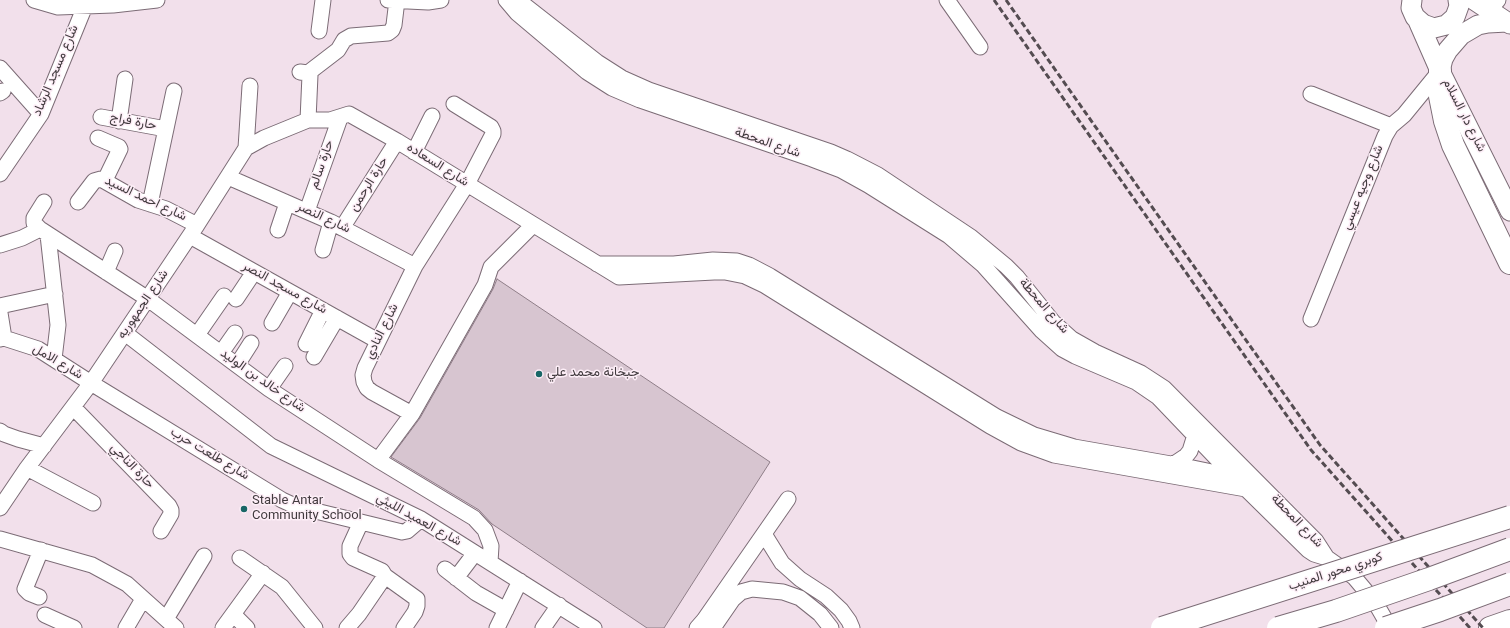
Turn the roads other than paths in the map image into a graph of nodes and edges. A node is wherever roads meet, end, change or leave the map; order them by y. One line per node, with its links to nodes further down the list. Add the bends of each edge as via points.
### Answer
1 (34, 0): 12 (street)
2 (155, 0): 10 (street)
3 (323, 0): 16 (street)
4 (388, 0): 5 (street)
5 (397, 0): 9 (street); 29 (street, via 392,30 351,36 344,40 338,50 304,72 310,78)
6 (507, 0): 85 (street, شارع المحطة, via 517,13 587,72 612,88 827,164 855,177 949,236 994,276 1047,336 1062,349 1125,376 1148,389); 91 (street, شارع المحطة, via 518,2 528,8 597,62 629,81 831,152 878,175 971,236 995,255 1017,277 1053,322 1072,339 1141,372 1164,388)
7 (947, 0): 17 (street)
8 (1458, 0): 14 (main road, via 1459,6 1454,17 1440,27 1428,27)
9 (433, 1)
10 (112, 2): 13 (street)
11 (1488, 3): 15 (main road)
12 (58, 4): 13 (street)
13 (85, 6): 25 (street, شارع مسجد الرشاد)
14 (1412, 7): 19 (main road, شارع دار السلام)
15 (1509, 23): 19 (main road, via 1483,24 1461,35 1448,50)
16 (319, 31)
17 (980, 47)
18 (0, 68): 25 (street)
19 (1440, 71): 31 (street, شارع وجيه عيسي); 46 (main road, شارع دار السلام); 55 (highway, via 1440,96 1453,145)
20 (126, 79): 30 (street)
21 (250, 86): 35 (street, شارع الجمهوريه)
22 (174, 91): 32 (street)
23 (1311, 94): 31 (street)
24 (454, 104): 40 (street, شارع النادي, via 493,131)
25 (41, 114): 37 (street, شارع مسجد الرشاد)
26 (432, 116): 36 (street)
27 (101, 117): 30 (street, حارة فراج)
28 (340, 118): 29 (street, شارع السعاده); 34 (street, شارع السعاده, via 349,114); 45 (street, حارة سالم)
29 (308, 120): 35 (street, شارع السعاده)
30 (119, 121): 32 (street, حارة فراج)
31 (1391, 126): 68 (street, شارع وجيه عيسي)
32 (166, 129): 44 (street)
33 (98, 138): 39 (street, via 120,149)
34 (397, 142): 36 (street, شارع السعاده); 47 (street, حارة الرحمن)
35 (246, 148): 38 (street, شارع الجمهوريه)
36 (414, 152): 40 (street, شارع السعاده)
37 (2, 165)
38 (228, 177): 43 (street, شارع النصر); 50 (street, شارع الجمهوريه)
39 (105, 180): 42 (street, شارع احمد السيد, via 94,181); 44 (street, شارع احمد السيد, via 138,200)
40 (467, 184): 48 (street, شارع السعاده); 57 (street, شارع النادي)
41 (44, 202): 51 (street, via 34,218 34,223)
42 (78, 202)
43 (287, 203): 45 (street, شارع النصر); 49 (street)
44 (150, 204): 50 (street, شارع احمد السيد, via 166,209)
45 (307, 211): 47 (street, شارع النصر)
46 (1510, 211)
47 (337, 225): 53 (street, حارة الرحمن); 57 (street, شارع النصر)
48 (533, 225): 56 (street, شارع السعاده); 83 (street, via 491,267 485,285)
49 (278, 230)
50 (194, 231): 60 (street, شارع مسجد النصر); 63 (street, شارع الجمهوريه)
51 (44, 232): 52 (street); 59 (street, شارع خالد بن الوليد); 62 (street)
52 (0, 245)
53 (323, 250)
54 (115, 251): 59 (street)
55 (1510, 263)
56 (596, 264): 58 (street); 58 (street, شارع السعاده, via 619,277)
57 (415, 266): 74 (street, شارع النادي)
58 (674, 269): 88 (street, via 714,260 749,265 1016,427 1074,447); 91 (street, via 725,272 755,280 1005,435 1032,447 1054,455)
59 (106, 272): 63 (street, شارع خالد بن الوليد)
60 (254, 272): 61 (street, شارع مسجد النصر); 72 (street)
61 (290, 292): 65 (street, شارع مسجد النصر); 69 (street)
62 (55, 294): 64 (street); 77 (street, via 58,325)
63 (148, 299): 70 (street, شارع الجمهوريه); 72 (street, شارع خالد بن الوليد)
64 (0, 306)
65 (323, 310): 67 (street, شارع مسجد النصر); 67 (street, via 310,351)
66 (0, 313): 73 (street)
67 (337, 318): 74 (street, شارع مسجد النصر)
68 (1311, 319)
69 (272, 323)
70 (125, 333): 80 (street, شارع الجمهوريه); 96 (street, شارع العميد الليثي, via 271,446)
71 (235, 333): 76 (street)
72 (197, 335): 76 (street, شارع خالد بن الوليد)
73 (2, 338): 77 (street, شارع الامل, via 38,349)
74 (378, 341): 83 (street, شارع النادي, via 363,375 366,388)
75 (251, 344): 78 (street)
76 (221, 353): 78 (street, شارع خالد بن الوليد)
77 (54, 359): 80 (street, شارع الامل)
78 (237, 365): 81 (street, شارع خالد بن الوليد)
79 (285, 366): 81 (street)
80 (91, 383): 82 (street, شارع الجمهوريه); 97 (street, شارع طلعت حرب, via 282,500 294,506)
81 (269, 389): 87 (street, شارع خالد بن الوليد)
82 (73, 407): 86 (street, شارع الجمهوريه); 98 (street, حارة الناجي, via 169,506 171,514)
83 (412, 414): 87 (street)
84 (1, 433): 86 (street)
85 (1195, 434): 88 (street, via 1186,456); 90 (street, شارع المحطة)
86 (44, 446): 89 (street, شارع الجمهوريه)
87 (378, 460): 106 (street, شارع خالد بن الوليد, via 474,518 485,530 491,546)
88 (1174, 464): 90 (street)
89 (27, 468): 93 (street); 94 (street, شارع الجمهوريه)
90 (1235, 477): 91 (street)
91 (1252, 486): 138 (street, شارع المحطة, via 1321,546 1327,558 1354,577 1375,602)
92 (788, 499): 99 (street)
93 (93, 503)
94 (0, 508)
95 (1506, 516): 135 (highway, كوبري محور المنيب, bridge)
96 (421, 520): 97 (street, شارع طلعت حرب, via 402,532); 103 (street, شارع العميد الليثي)
97 (361, 522): 108 (street, via 350,546 350,554 353,558 382,571)
98 (161, 531)
99 (764, 534): 109 (street, via 782,563); 131 (street)
100 (0, 539): 102 (street)
101 (1510, 549): 136 (highway, bridge, via 1429,579)
102 (41, 550): 113 (street, via 26,589); 114 (street, via 92,565 127,584)
103 (475, 553): 106 (street, شارع العميد الليثي); 116 (street, via 451,574 476,594)
104 (204, 556): 120 (street)
105 (240, 558): 107 (street)
106 (490, 562): 110 (street, شارع العميد الليثي)
107 (263, 573): 117 (street); 126 (street, via 282,586)
108 (385, 576): 127 (street); 128 (street, via 417,599 415,612)
109 (800, 578): 112 (street); 134 (street, via 841,610)
110 (520, 581): 115 (street, شارع العميد الليثي); 116 (street)
111 (1510, 584): 137 (highway, bridge)
112 (791, 594): 132 (street, via 752,589 741,592 733,599); 133 (street, via 808,603)
113 (39, 597)
114 (143, 599): 120 (street); 123 (street)
115 (559, 605): 121 (street, شارع العميد الليثي); 130 (street)
116 (506, 610): 129 (street)
117 (233, 614): 124 (street); 125 (street)
118 (45, 615): 122 (street)
119 (1510, 621): 139 (highway)
120 (171, 624)
121 (587, 626)
122 (74, 628)
123 (126, 628)
124 (223, 628)
125 (246, 628)
126 (315, 628)
127 (347, 628)
128 (404, 628)
129 (497, 628)
130 (543, 628)
131 (697, 628)
132 (713, 628)
133 (831, 628)
134 (852, 628)
135 (1162, 628)
136 (1278, 628)
137 (1386, 628)
138 (1390, 628)
139 (1490, 628)

